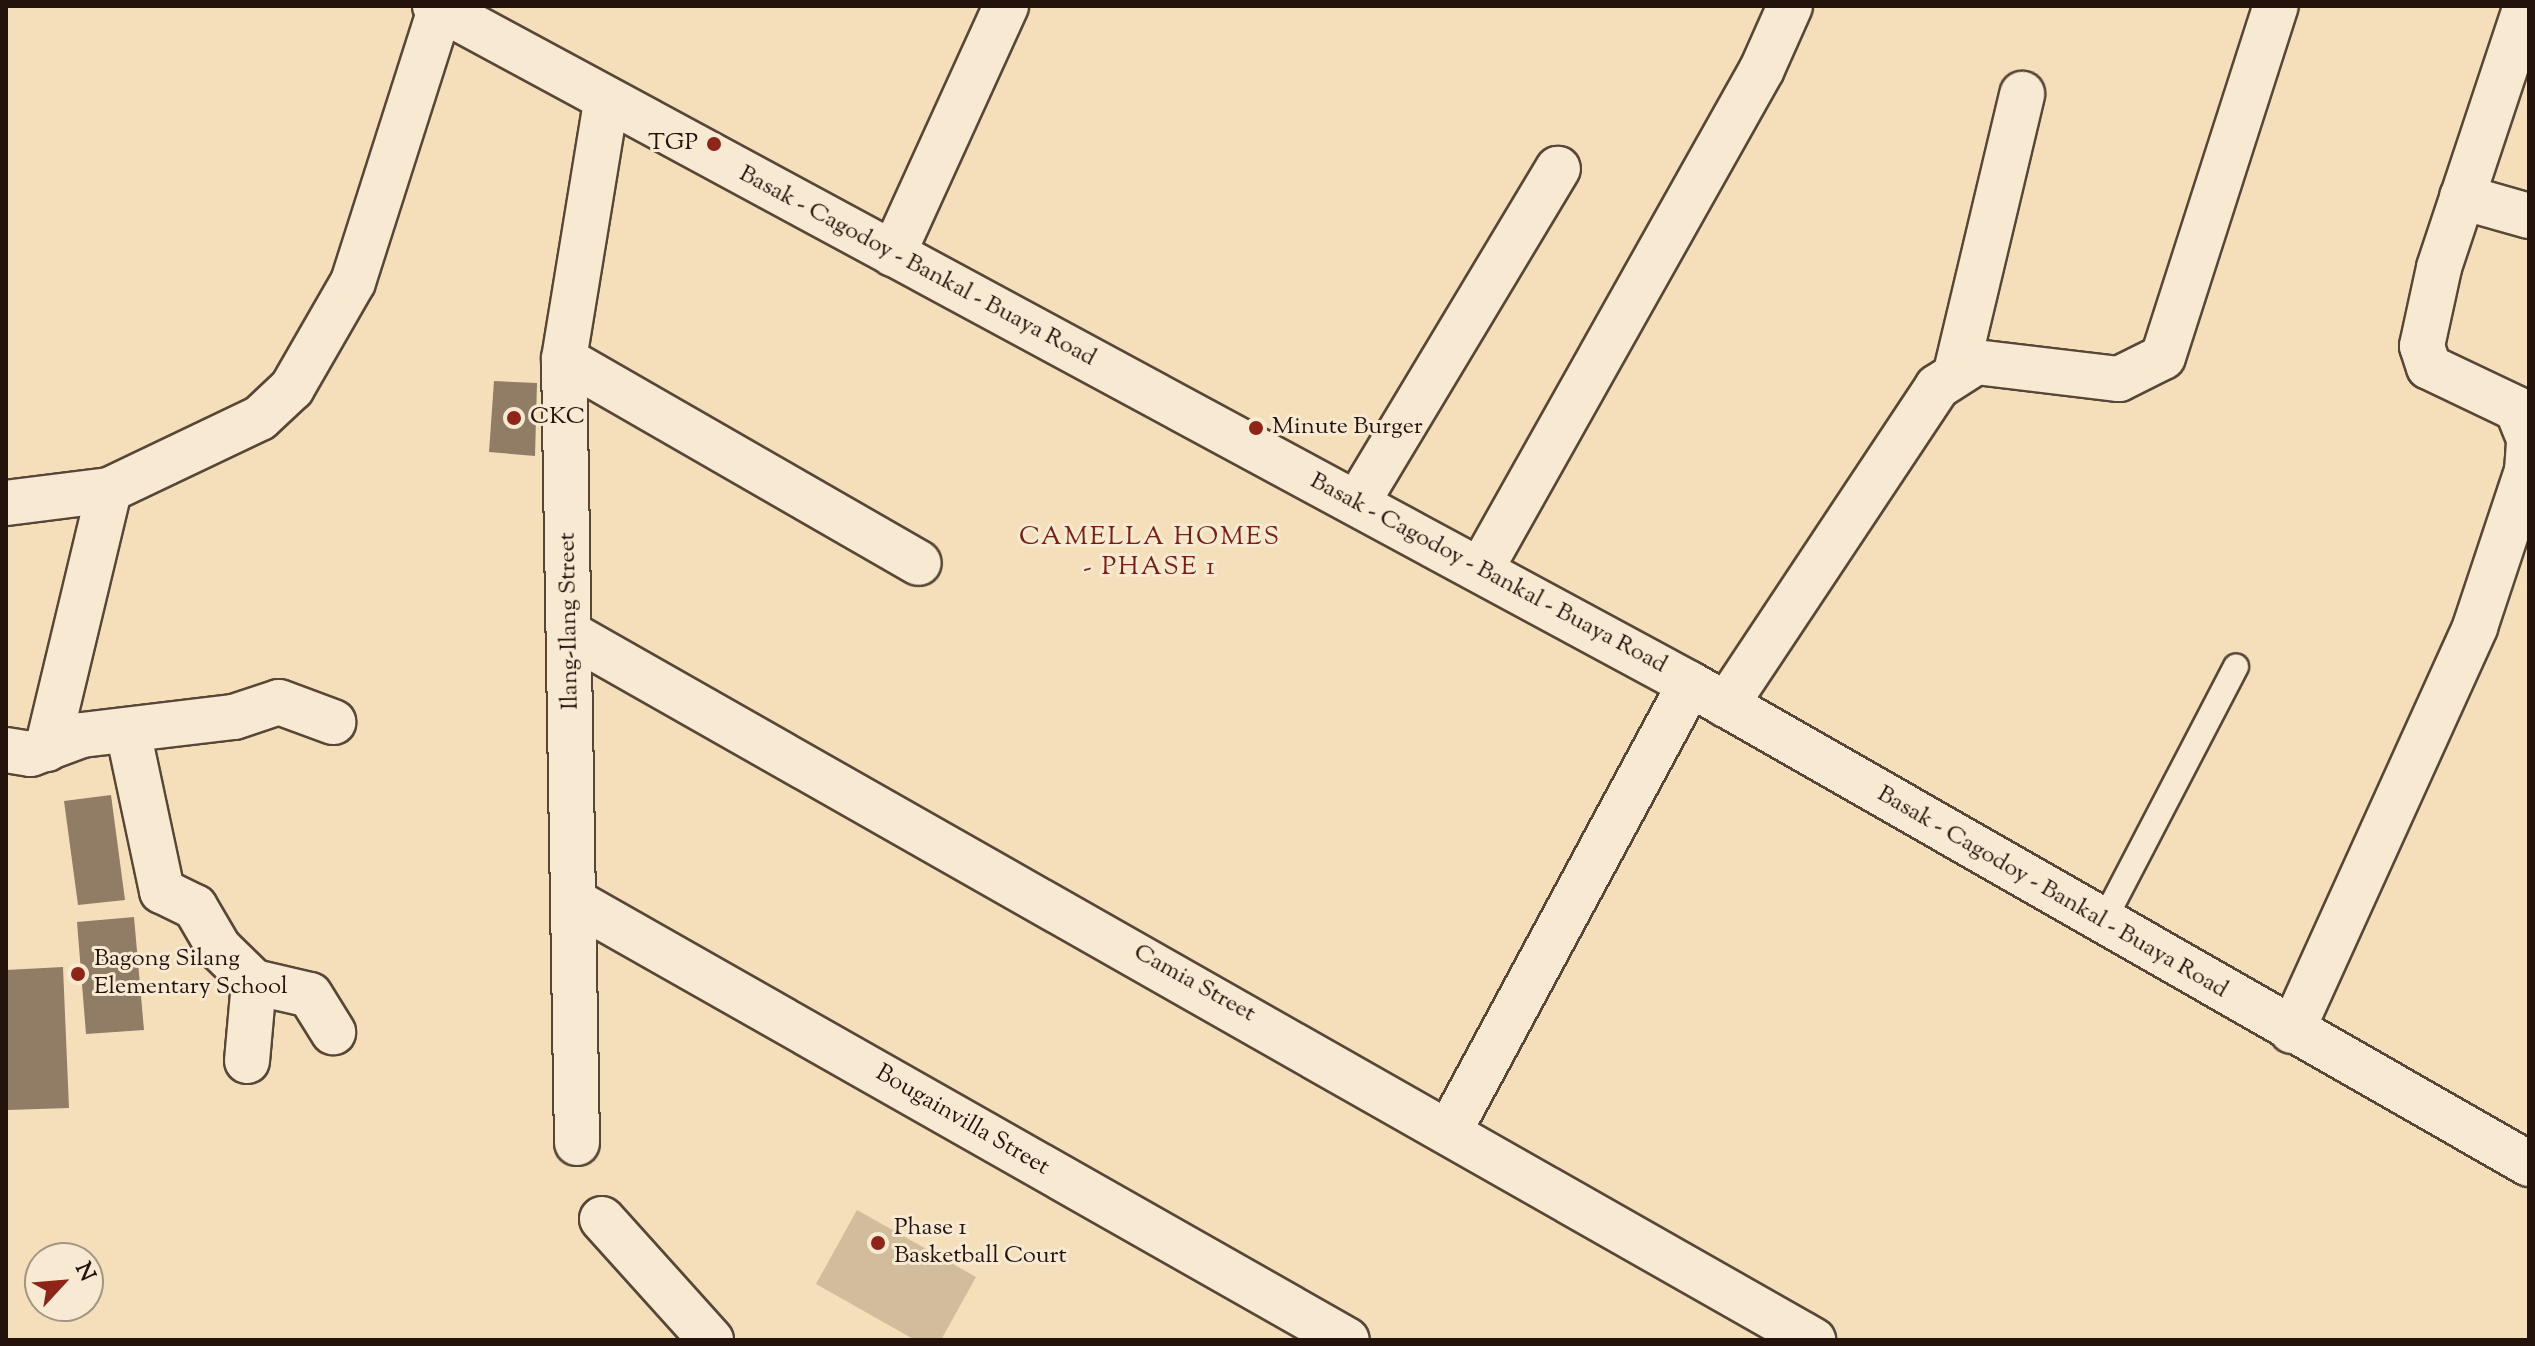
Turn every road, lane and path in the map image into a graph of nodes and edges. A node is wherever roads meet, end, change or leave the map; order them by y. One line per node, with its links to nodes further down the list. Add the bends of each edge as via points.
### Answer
1 (1006, 6): 11 (street)
2 (1790, 6): 20 (street, via 1762,69)
3 (2276, 6): 13 (street, via 2163,357 2119,379 1976,362)
4 (2526, 6): 9 (street)
5 (439, 7): 7 (street, Basak - Cagodoy - Bankal - Buaya Road); 16 (street, via 353,282 292,388 260,418)
6 (2022, 94): 13 (street)
7 (606, 102): 11 (street, Basak - Cagodoy - Bankal - Buaya Road); 12 (street, Ilang-Ilang Street)
8 (1558, 169): 18 (street)
9 (2462, 197): 10 (street); 14 (street, via 2422,346 2429,367 2517,409)
10 (2529, 216)
11 (893, 254): 18 (street, Basak - Cagodoy - Bankal - Buaya Road)
12 (564, 359): 19 (street); 21 (street, Ilang-Ilang Street)
13 (1956, 372): 23 (street, via 1937,387)
14 (2529, 438)
15 (2529, 445): 30 (street, via 2527,471 2475,627)
16 (109, 490): 17 (street); 26 (street)
17 (6, 503)
18 (1357, 503): 20 (street, Basak - Cagodoy - Bankal - Buaya Road)
19 (919, 563)
20 (1481, 569): 23 (street, Basak - Cagodoy - Bankal - Buaya Road)
21 (570, 634): 27 (street, Ilang-Ilang Street); 33 (street, Camia Street)
22 (2236, 666): 28 (lane)
23 (1708, 695): 28 (street, Basak - Cagodoy - Bankal - Buaya Road); 33 (street)
24 (333, 722): 25 (street, via 279,702 234,717)
25 (128, 731): 26 (street); 29 (street, via 162,891 195,907 219,948)
26 (26, 750)
27 (577, 903): 34 (street, Ilang-Ilang Street); 39 (street, Bougainvilla Street)
28 (2103, 922): 30 (street, Basak - Cagodoy - Bankal - Buaya Road)
29 (254, 982): 31 (street, via 310,995); 32 (street)
30 (2292, 1031): 35 (street, Basak - Cagodoy - Bankal - Buaya Road)
31 (333, 1032)
32 (247, 1061)
33 (1451, 1128): 37 (street, Camia Street)
34 (577, 1143)
35 (2529, 1164)
36 (602, 1219): 38 (street)
37 (1745, 1324): 40 (street, Camia Street)
38 (702, 1337)
39 (1347, 1340)
40 (1813, 1340)

